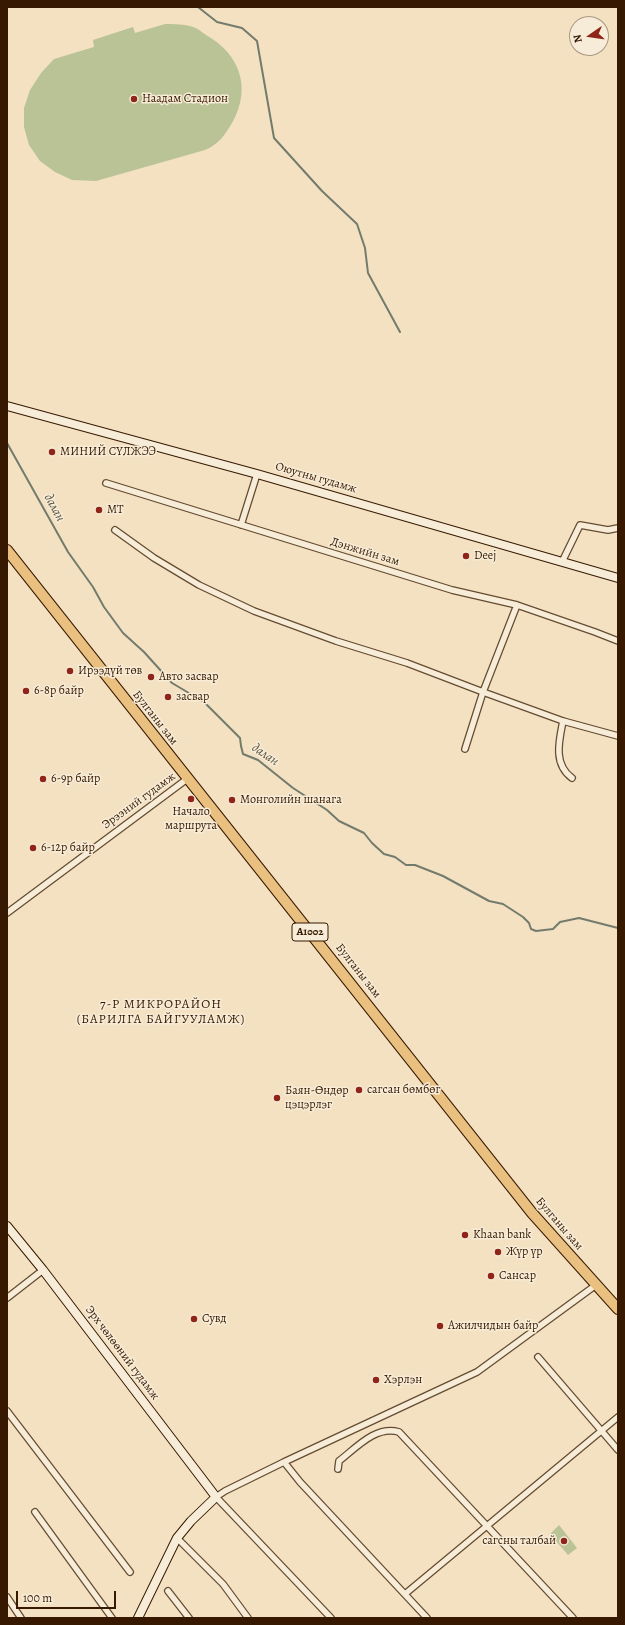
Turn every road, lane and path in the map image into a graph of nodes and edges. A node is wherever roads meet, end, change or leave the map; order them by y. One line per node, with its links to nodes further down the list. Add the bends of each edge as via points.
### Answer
1 (7, 406): 2 (street, Оюутны гудамж)
2 (257, 474): 4 (street); 8 (street, Оюутны гудамж)
3 (106, 483): 4 (street, Дэнжийн зам)
4 (241, 525): 10 (street, Дэнжийн зам, via 452,590)
5 (618, 528): 8 (street, via 608,530 580,525)
6 (115, 530): 12 (street, via 154,558 199,585 254,611)
7 (7, 550): 17 (highway, Булганы зам / A1002)
8 (562, 562): 9 (street, Оюутны гудамж)
9 (618, 578)
10 (517, 605): 11 (street, Дэнжийн зам); 12 (street)
11 (618, 641)
12 (483, 692): 13 (street); 15 (street)
13 (563, 721): 14 (street); 16 (street, via 558,749 560,761 567,775)
14 (618, 736)
15 (465, 749)
16 (572, 778)
17 (187, 779): 18 (street, Эрээний гудамж); 21 (highway, Булганы зам / A1002, via 528,1208)
18 (7, 912)
19 (7, 1226): 20 (street, Эрх чөлөөний гудамж)
20 (43, 1270): 22 (street); 31 (street, Эрх чөлөөний гудамж)
21 (596, 1285): 23 (highway, Булганы зам / A1002); 29 (street, via 477,1372)
22 (7, 1298)
23 (618, 1310)
24 (538, 1357): 27 (street)
25 (7, 1411): 35 (street)
26 (618, 1417): 27 (street)
27 (601, 1431): 28 (street); 33 (street)
28 (618, 1450)
29 (284, 1462): 31 (street); 37 (street)
30 (338, 1469): 33 (street, via 339,1461 373,1435 393,1430 399,1432)
31 (216, 1497): 34 (street); 44 (street)
32 (36, 1512): 40 (street)
33 (487, 1526): 37 (street); 46 (street)
34 (176, 1538): 41 (street); 43 (street, via 222,1584)
35 (130, 1572)
36 (168, 1592): 42 (street)
37 (405, 1594): 45 (street)
38 (7, 1597): 39 (street)
39 (21, 1618)
40 (112, 1618)
41 (138, 1618)
42 (189, 1618)
43 (248, 1618)
44 (331, 1618)
45 (428, 1618)
46 (573, 1618)

